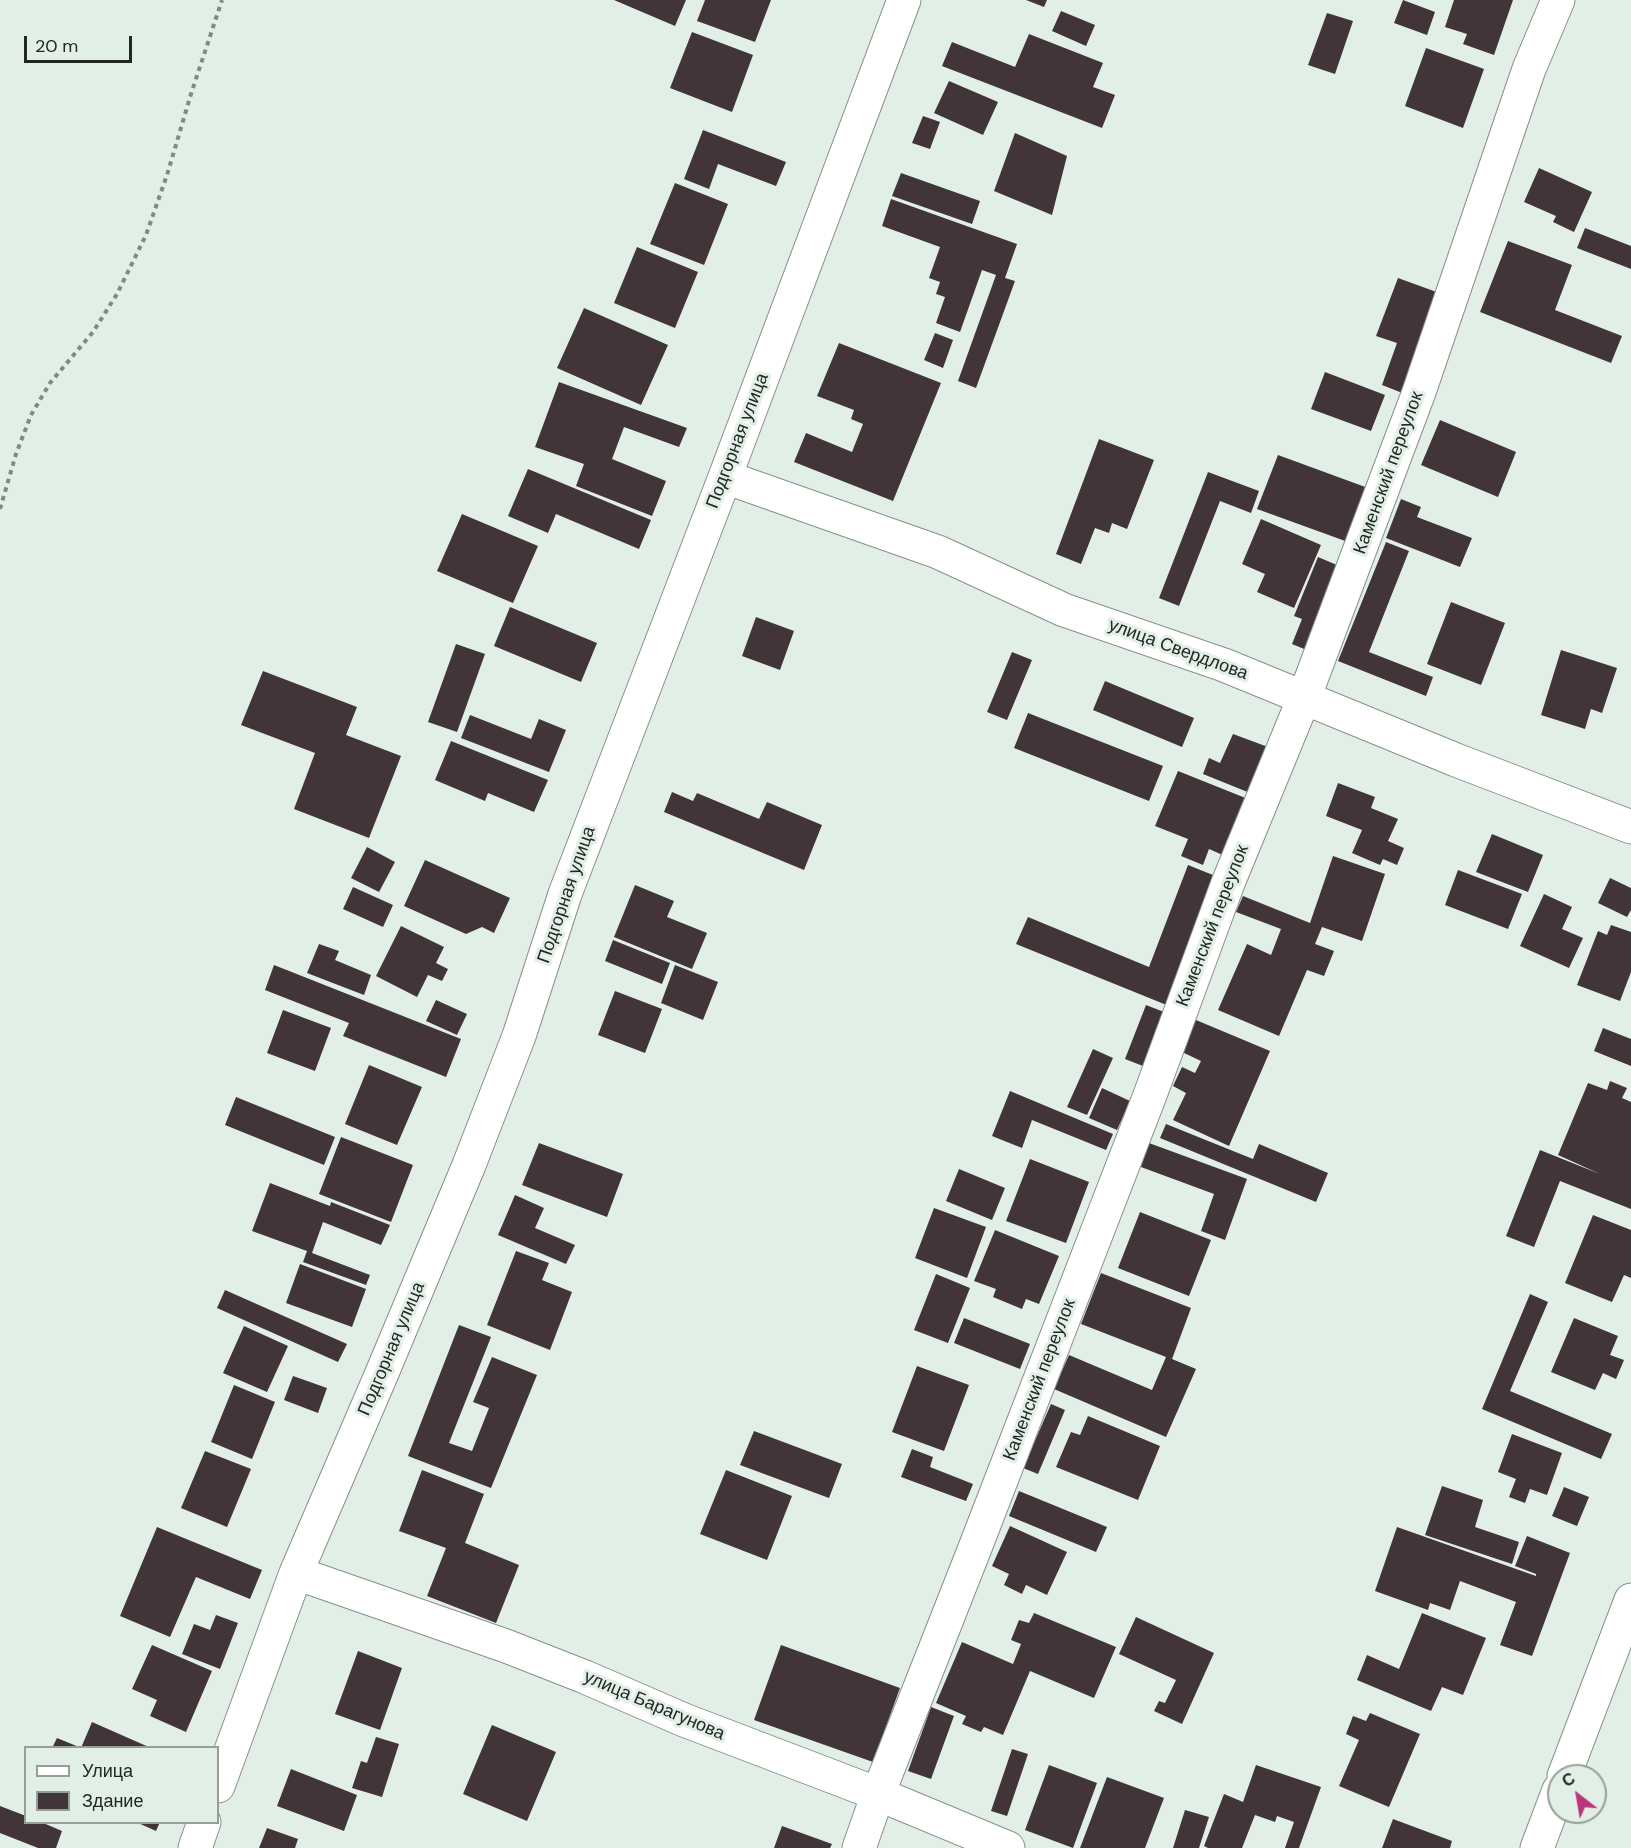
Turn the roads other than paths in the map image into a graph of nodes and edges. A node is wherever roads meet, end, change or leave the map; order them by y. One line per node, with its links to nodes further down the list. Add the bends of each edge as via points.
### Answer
1 (904, 0): 3 (street, Подгорная улица)
2 (1558, 0): 4 (street, Каменский переулок, via 1529,69 1419,392)
3 (725, 477): 4 (street, улица Свердлова, via 938,552 1064,610 1224,665); 6 (street, Подгорная улица, via 565,894 519,1035 469,1165)
4 (1304, 698): 5 (street, улица Свердлова); 10 (street, Каменский переулок, via 1228,883 1150,1095)
5 (1631, 827)
6 (296, 1573): 9 (street, Подгорная улица); 10 (street, улица Барагунова, via 516,1650)
7 (1631, 1600): 8 (street)
8 (1569, 1764)
9 (219, 1783)
10 (878, 1794): 14 (street, Каменский переулок); 15 (street, улица Барагунова)
11 (1547, 1822): 16 (street)
12 (203, 1824): 13 (street)
13 (195, 1848)
14 (859, 1848)
15 (1008, 1848)
16 (1537, 1848)

